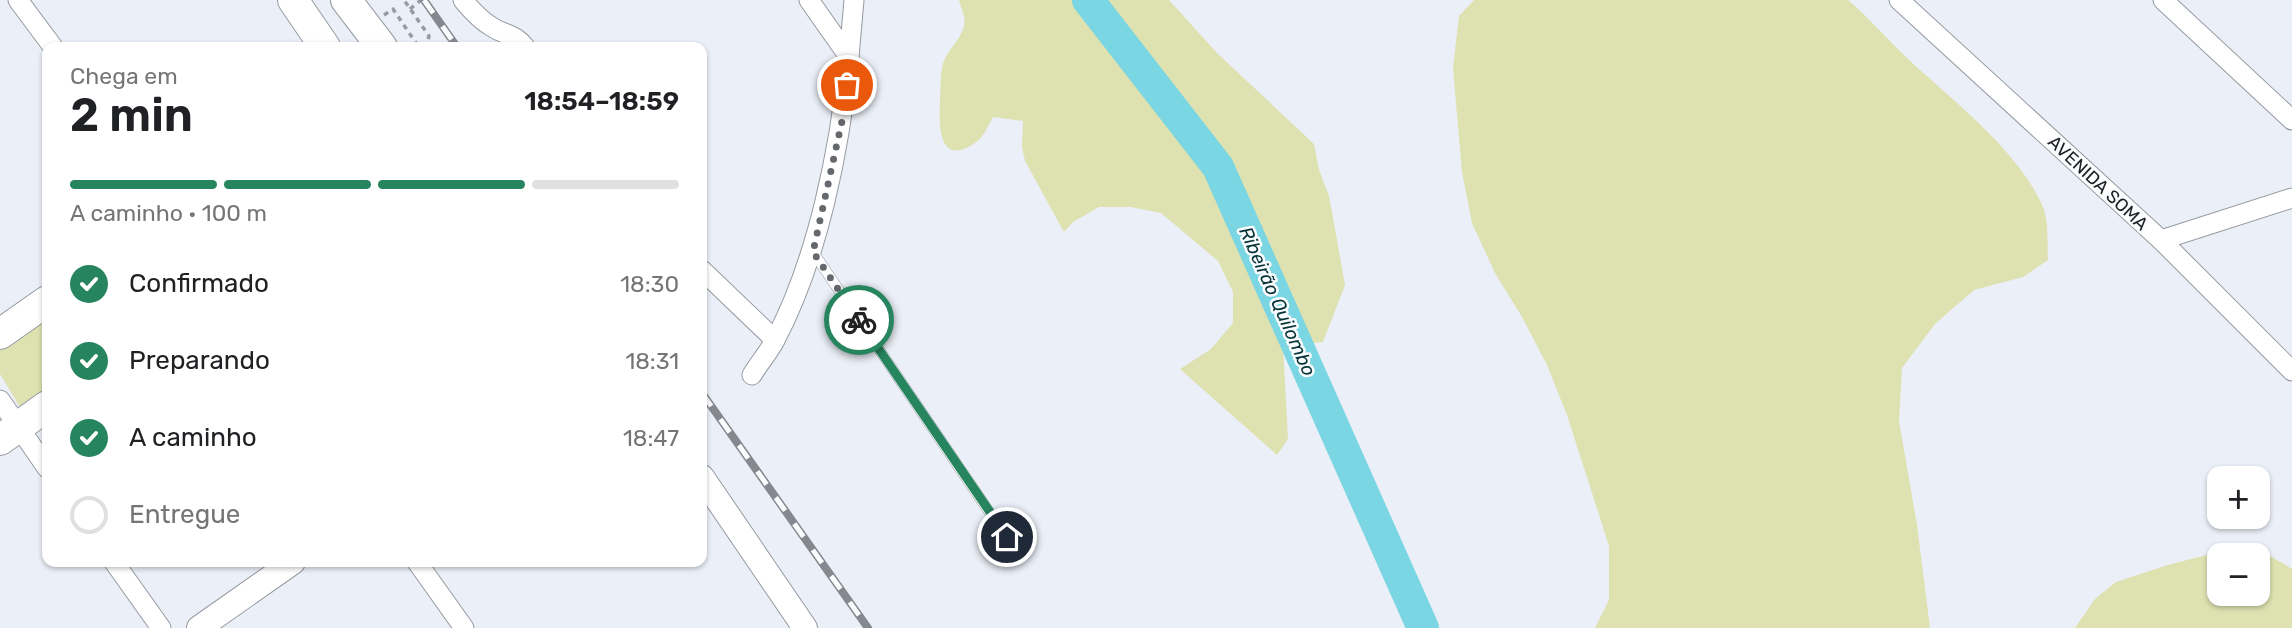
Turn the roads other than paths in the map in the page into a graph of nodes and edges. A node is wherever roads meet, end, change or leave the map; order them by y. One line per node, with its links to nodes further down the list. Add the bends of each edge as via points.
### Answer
1 (18, 0): 9 (street)
2 (293, 0): 10 (main road)
3 (346, 0): 11 (main road)
4 (463, 0): 12 (street, via 478,19)
5 (809, 0): 13 (street)
6 (855, 0): 13 (street)
7 (1899, 0): 16 (street, AVENIDA SOMA)
8 (2163, 0): 14 (street)
9 (49, 42)
10 (322, 42)
11 (378, 42)
12 (521, 42)
13 (849, 57): 17 (street, via 844,112)
14 (2292, 120)
15 (2292, 198): 16 (street)
16 (2161, 240): 22 (street, AVENIDA SOMA)
17 (813, 252): 21 (street); 29 (lane)
18 (707, 275): 21 (street)
19 (42, 305): 20 (main road)
20 (0, 334)
21 (775, 340): 23 (street)
22 (2292, 371)
23 (752, 375)
24 (0, 400): 26 (street)
25 (42, 410): 26 (main road)
26 (9, 434): 27 (street)
27 (42, 464)
28 (707, 484): 36 (street)
29 (1007, 537)
30 (118, 567): 33 (street)
31 (286, 567): 34 (street)
32 (421, 567): 35 (street)
33 (161, 628)
34 (199, 628)
35 (464, 628)
36 (805, 628)

